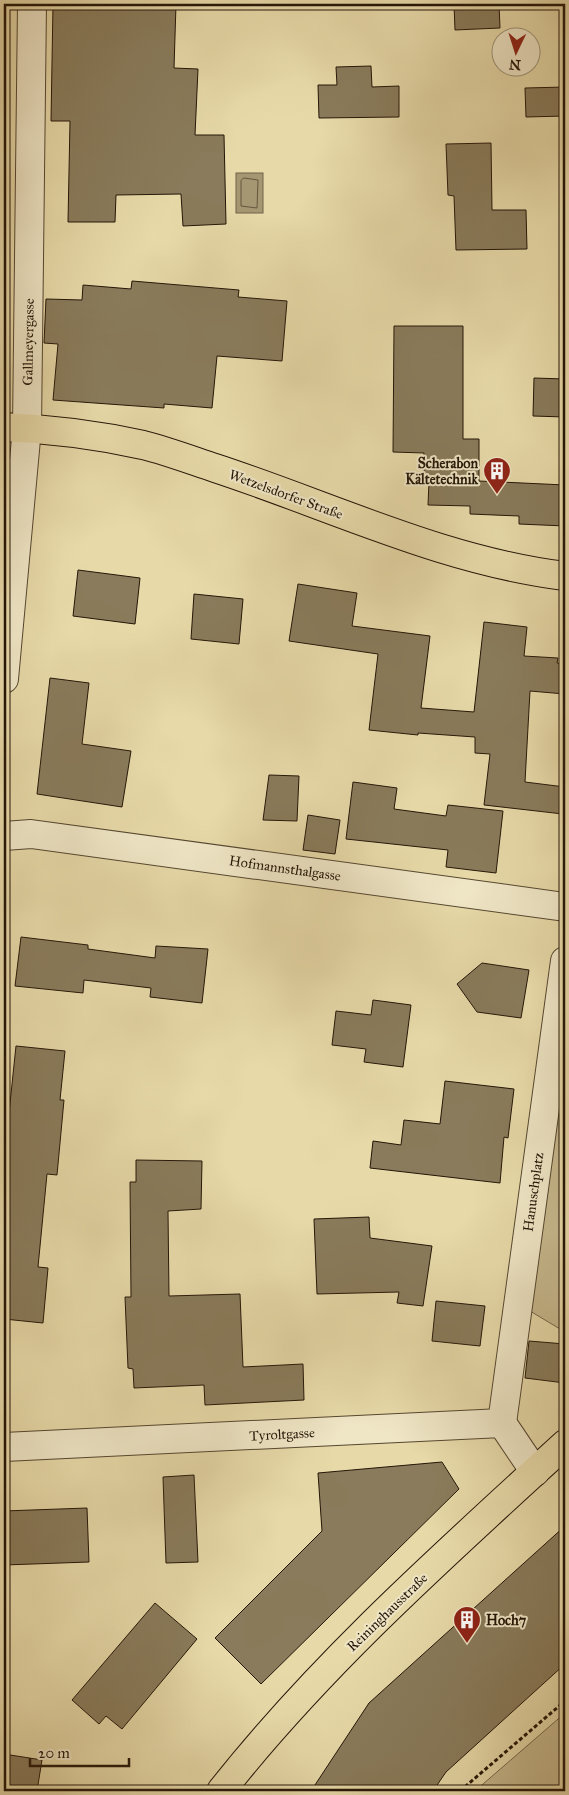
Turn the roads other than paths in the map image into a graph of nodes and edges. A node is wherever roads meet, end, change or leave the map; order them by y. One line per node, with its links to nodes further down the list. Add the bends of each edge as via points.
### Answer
1 (32, 4): 2 (street, Gallmeyergasse)
2 (15, 428): 3 (main road, Wetzelsdorfer Straße, via 143,445 474,559); 4 (street, Gallmeyergasse)
3 (565, 576)
4 (4, 678)
5 (4, 836): 6 (street, Hofmannsthalgasse, via 31,834)
6 (565, 907)
7 (565, 961): 8 (street, Hanuschplatz)
8 (502, 1423): 10 (street, Tyroltgasse); 11 (street)
9 (565, 1444): 11 (main road, Reininghausstraße)
10 (4, 1448)
11 (535, 1472): 12 (main road, Reininghausstraße, via 363,1633 255,1748)
12 (221, 1791)

